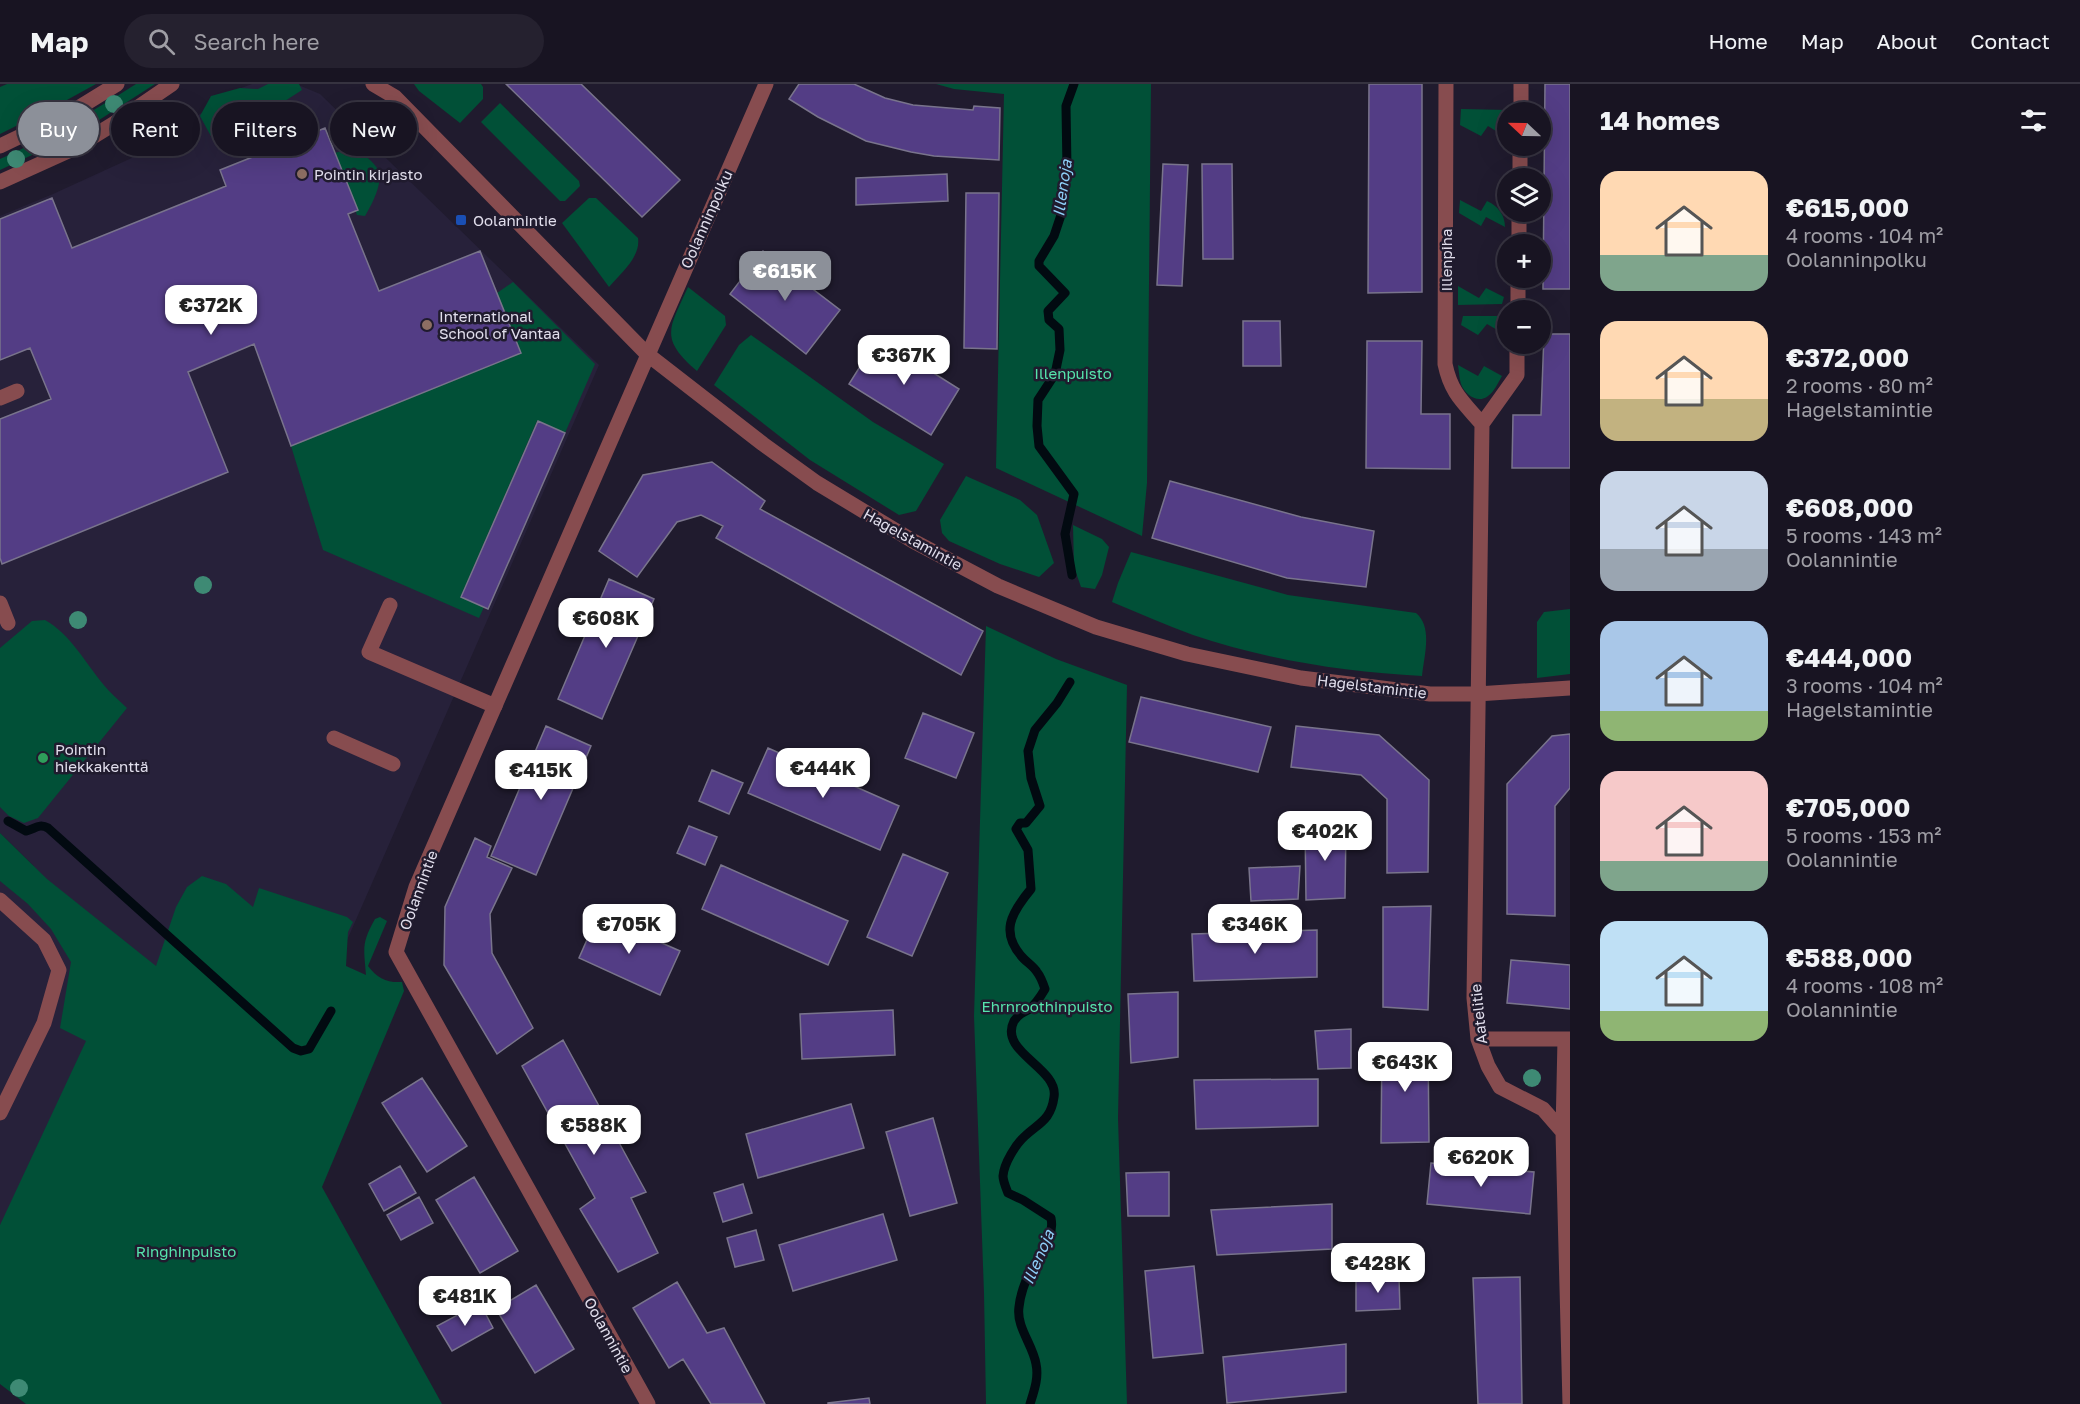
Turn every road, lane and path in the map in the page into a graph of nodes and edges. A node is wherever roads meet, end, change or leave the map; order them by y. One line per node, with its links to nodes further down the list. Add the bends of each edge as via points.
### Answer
1 (117, 84): 9 (street, via 75,110)
2 (172, 84): 10 (street, via 73,149)
3 (373, 84): 7 (street, Hagelstamintie)
4 (766, 84): 11 (street, Oolanninpolku)
5 (1446, 84): 15 (street, Illenpiha, via 1445,364 1454,393)
6 (1521, 84): 8 (street)
7 (392, 90): 11 (street, Hagelstamintie)
8 (1521, 102)
9 (0, 146)
10 (0, 182)
11 (647, 354): 20 (street, Hagelstamintie, via 817,483 998,586 1096,627 1187,654 1301,678 1430,694); 21 (street, Oolannintie)
12 (1517, 354): 15 (street, via 1517,375)
13 (17, 391): 14 (street)
14 (0, 398)
15 (1482, 424): 20 (street)
16 (0, 603): 18 (street)
17 (390, 605): 21 (street, via 369,652)
18 (8, 623)
19 (1570, 688): 20 (street, Hagelstamintie)
20 (1477, 694): 25 (street, Aatelitie, via 1474,998)
21 (495, 706): 29 (street, Oolannintie, via 416,887 396,952)
22 (334, 738): 23 (street)
23 (393, 764)
24 (0, 900): 27 (street, via 44,940 59,970 44,1023)
25 (1478, 1039): 26 (street); 28 (street, Aatelitie, via 1500,1087 1542,1109)
26 (1568, 1039): 28 (street)
27 (0, 1113)
28 (1563, 1132): 30 (street)
29 (648, 1404)
30 (1570, 1404)

